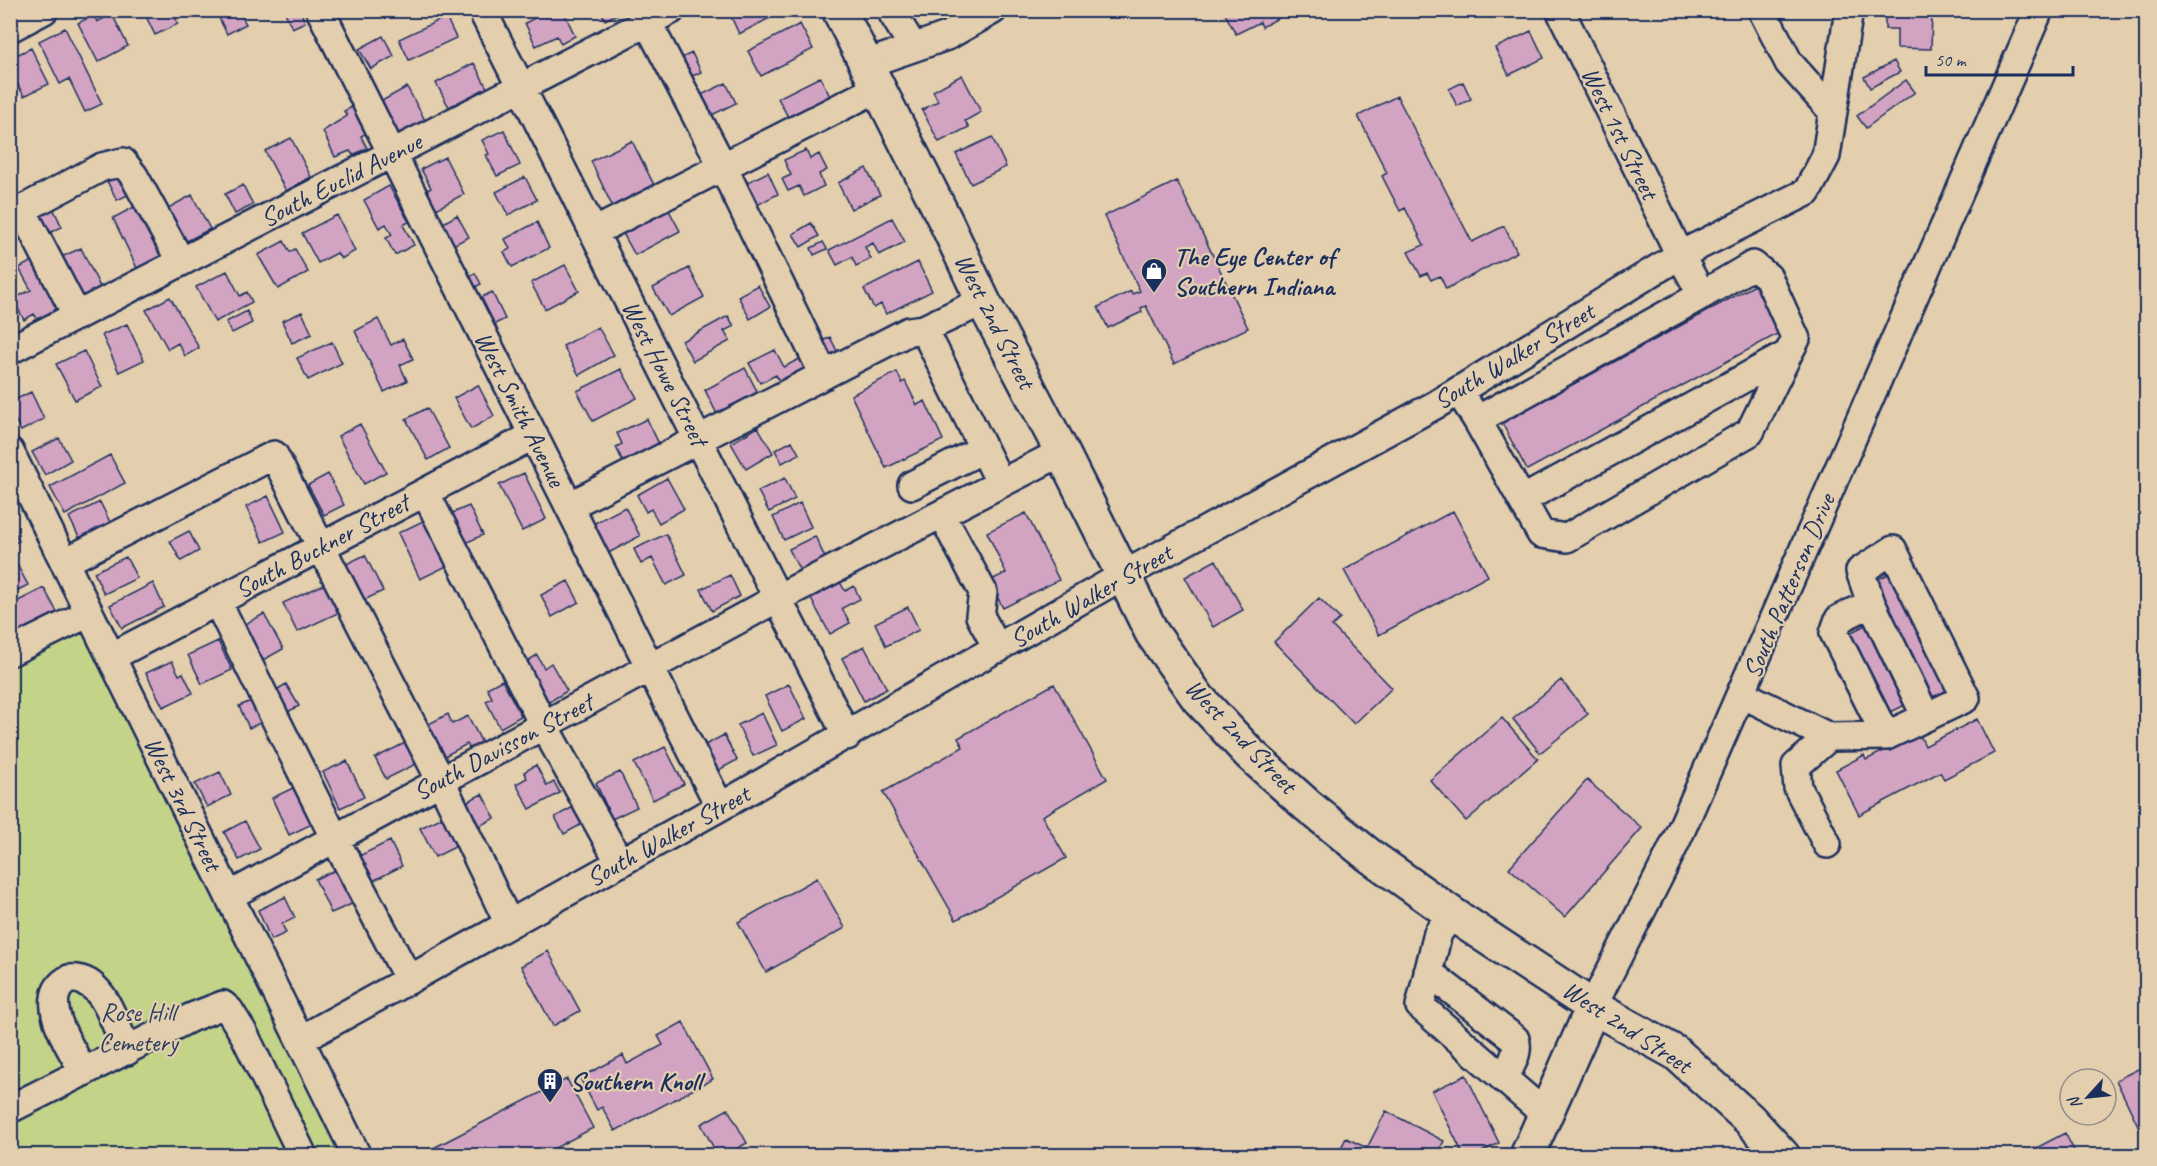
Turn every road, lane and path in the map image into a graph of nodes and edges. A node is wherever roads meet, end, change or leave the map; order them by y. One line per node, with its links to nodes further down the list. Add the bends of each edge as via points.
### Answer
1 (44, 10): 12 (street)
2 (320, 10): 17 (street, West Smith Avenue)
3 (482, 10): 15 (street, West Howe Street)
4 (839, 10): 14 (main road, West 2nd Street)
5 (900, 10): 13 (street, via 893,14)
6 (993, 10): 13 (street, via 947,36)
7 (1560, 10): 21 (street, West 1st Street)
8 (1762, 10): 16 (street, via 1789,63)
9 (1849, 10): 16 (street, South Walker Street)
10 (2039, 10): 52 (street, South Patterson Drive)
11 (653, 15): 15 (street, South Euclid Avenue); 18 (street)
12 (10, 28)
13 (913, 47): 14 (street)
14 (872, 76): 18 (street); 24 (main road, West 2nd Street)
15 (522, 88): 17 (street, South Euclid Avenue); 20 (street, West Howe Street)
16 (1833, 112): 21 (street, South Walker Street, via 1826,156 1807,192)
17 (392, 154): 22 (street, South Euclid Avenue); 32 (street, West Smith Avenue)
18 (723, 167): 20 (street); 29 (street)
19 (16, 213): 22 (street, via 102,167 123,162); 25 (street)
20 (594, 232): 33 (street, West Howe Street)
21 (1680, 255): 23 (street, West 1st Street); 30 (street, South Walker Street)
22 (181, 262): 25 (street, South Euclid Avenue)
23 (1702, 295): 28 (street, via 1753,265 1768,277 1796,339); 31 (street)
24 (983, 301): 26 (street); 34 (main road, West 2nd Street)
25 (77, 316): 27 (street, South Euclid Avenue)
26 (924, 329): 29 (street, via 909,331); 36 (street, via 989,460)
27 (10, 350)
28 (1788, 354): 38 (street); 38 (street, via 1750,432 1567,538 1540,534)
29 (824, 375): 33 (street)
30 (1459, 391): 31 (street); 43 (street, South Walker Street)
31 (1477, 420): 38 (street)
32 (534, 435): 37 (street, South Buckner Street); 39 (street, West Smith Avenue)
33 (698, 439): 39 (street); 44 (street, West Howe Street)
34 (1062, 452): 43 (main road, West 2nd Street); 44 (street, South Davisson Street)
35 (12, 457): 42 (street, West 3rd Street)
36 (912, 485)
37 (425, 492): 41 (street, South Buckner Street); 54 (street)
38 (1522, 500)
39 (569, 506): 51 (street, West Smith Avenue)
40 (951, 532): 48 (street, via 983,591 980,616)
41 (322, 546): 42 (street, via 274,455); 45 (street, South Buckner Street); 58 (street)
42 (65, 562): 47 (street, West 3rd Street)
43 (1124, 575): 48 (street, South Walker Street); 64 (main road, West 2nd Street, via 1152,633 1198,698 1250,754 1370,856)
44 (778, 598): 51 (street, South Davisson Street); 55 (street, West Howe Street)
45 (217, 601): 50 (street, South Buckner Street); 60 (street)
46 (1871, 603): 53 (street); 53 (street, via 1860,571 1893,550 1966,698); 56 (street, via 1839,619 1834,633)
47 (89, 613): 49 (street); 50 (street, West 3rd Street)
48 (998, 649): 55 (street, South Walker Street)
49 (10, 652)
50 (111, 657): 63 (street, West 3rd Street)
51 (650, 668): 54 (street, South Davisson Street); 59 (street, West Smith Avenue)
52 (1742, 694): 57 (street); 68 (street, South Patterson Drive, via 1663,872)
53 (1926, 717): 56 (street)
54 (544, 726): 58 (street, South Davisson Street); 62 (street)
55 (847, 736): 59 (street, South Walker Street)
56 (1886, 736): 57 (street)
57 (1829, 737): 61 (street, via 1796,766 1798,788)
58 (441, 781): 60 (street, South Davisson Street); 65 (street)
59 (720, 807): 62 (street, South Walker Street)
60 (335, 839): 63 (street, South Davisson Street); 67 (street)
61 (1827, 844)
62 (620, 863): 65 (street, South Walker Street)
63 (229, 896): 69 (street, West 3rd Street)
64 (1452, 914): 66 (street, via 1438,933); 68 (main road, West 2nd Street)
65 (509, 924): 67 (street, South Walker Street)
66 (1428, 972): 72 (street, via 1420,1006); 72 (street, via 1515,1039 1516,1056)
67 (409, 980): 69 (street, South Walker Street)
68 (1593, 1007): 74 (main road, South Patterson Drive); 78 (main road, West 2nd Street, via 1676,1053)
69 (300, 1040): 76 (street, West 3rd Street)
70 (126, 1051): 71 (street); 71 (street, via 102,997 87,982 69,979 55,996 56,1013); 75 (street, via 214,1007 226,1006 244,1034)
71 (84, 1072): 73 (street)
72 (1504, 1079): 74 (street)
73 (10, 1109)
74 (1545, 1114): 77 (main road, South Patterson Drive)
75 (303, 1155)
76 (357, 1155)
77 (1527, 1155)
78 (1783, 1155)

